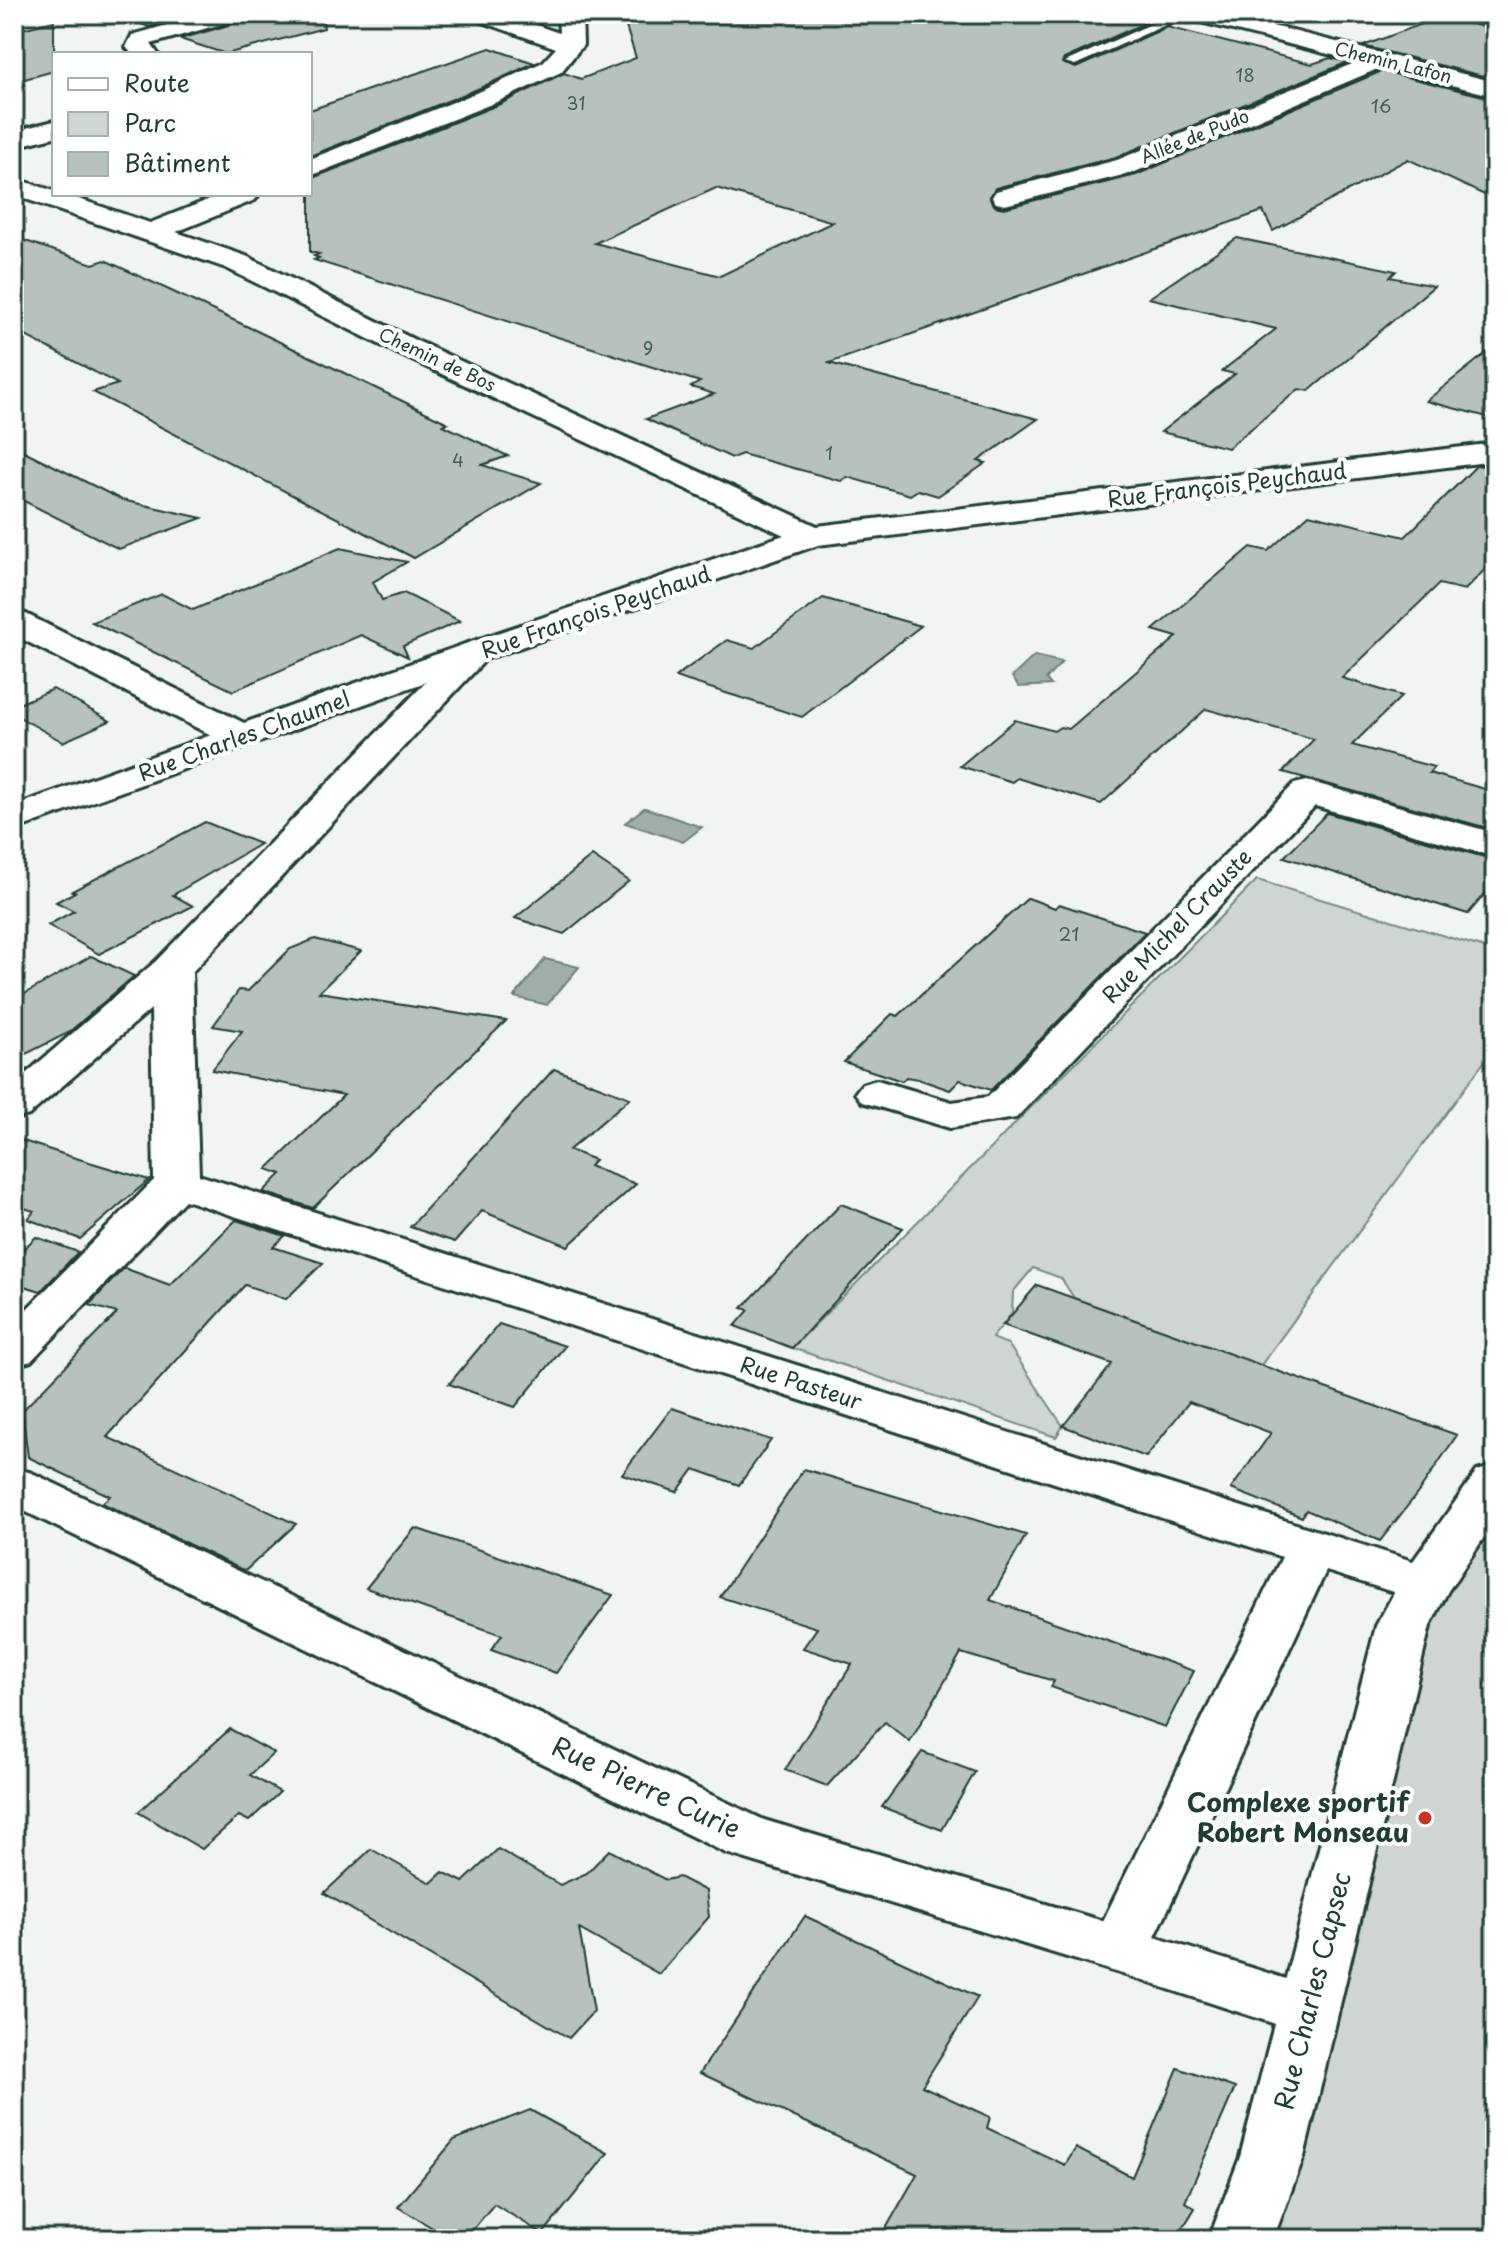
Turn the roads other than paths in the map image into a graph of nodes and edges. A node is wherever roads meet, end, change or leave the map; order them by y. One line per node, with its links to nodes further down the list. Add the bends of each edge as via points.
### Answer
1 (231, 14): 7 (street, via 140,40)
2 (482, 14): 6 (street)
3 (570, 14): 6 (street)
4 (1184, 14): 9 (lane)
5 (1197, 14): 8 (street, Chemin Lafon)
6 (571, 45): 13 (street, via 540,73)
7 (144, 52)
8 (1379, 60): 10 (street, Chemin Lafon); 16 (street, Allée de Pudo, via 1126,166)
9 (1071, 62)
10 (1495, 89)
11 (52, 130): 12 (street)
12 (14, 139)
13 (312, 167)
14 (14, 186): 17 (street, Chemin de Bos)
15 (241, 196): 17 (street)
16 (1005, 197)
17 (151, 232): 19 (street, Chemin de Bos, via 236,262)
18 (1495, 452): 19 (street, Rue François Peychaud)
19 (813, 536): 21 (street, Rue François Peychaud)
20 (14, 621): 22 (street)
21 (474, 652): 22 (street, Rue Charles Chaumel); 25 (street, Rue François Peychaud)
22 (242, 737): 23 (street, Rue Charles Chaumel)
23 (14, 819)
24 (1495, 845): 26 (street, Rue Michel Crauste, via 1307,792 1001,1109 950,1115)
25 (171, 970): 27 (street, Rue François Peychaud); 28 (street)
26 (877, 1093)
27 (14, 1106)
28 (177, 1183): 29 (street); 32 (street, Rue Pasteur)
29 (14, 1350)
30 (1495, 1483): 33 (street, Rue Charles Capsec)
31 (14, 1485): 34 (street, Rue Pierre Curie, via 746,1837)
32 (1314, 1548): 33 (street, Rue Pasteur); 34 (street)
33 (1425, 1584): 35 (street, Rue Charles Capsec, via 1403,1626)
34 (1119, 1949): 35 (street, Rue Pierre Curie)
35 (1309, 2010): 36 (street, Rue Charles Capsec, via 1272,2157)
36 (1241, 2239)

